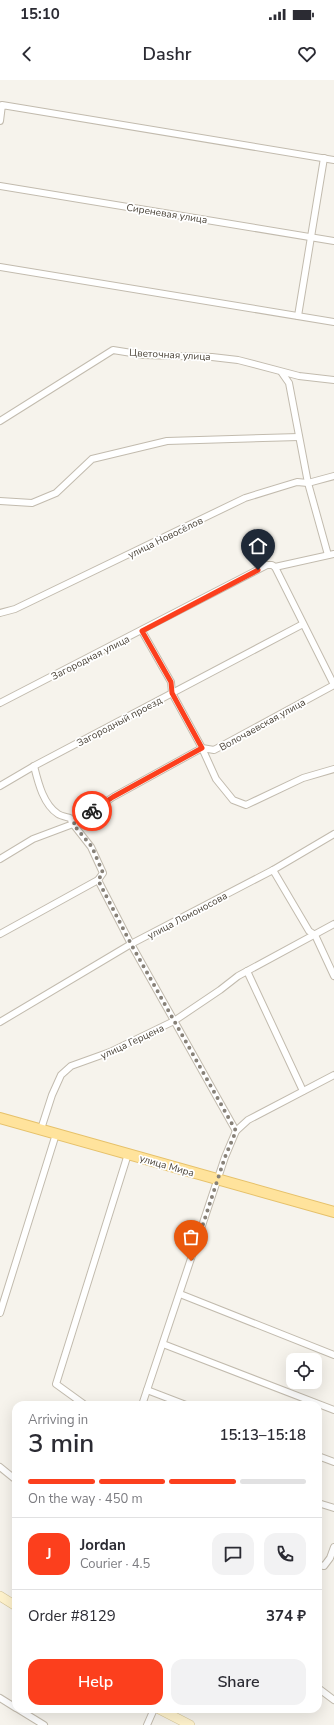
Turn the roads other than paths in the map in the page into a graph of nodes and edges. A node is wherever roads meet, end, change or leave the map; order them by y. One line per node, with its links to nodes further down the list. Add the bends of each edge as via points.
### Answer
1 (0, 121): 2 (street, via 2,105)
2 (324, 158): 3 (street); 5 (street)
3 (334, 160)
4 (0, 186): 5 (street, Сиреневая улица)
5 (311, 237): 6 (street, Сиреневая улица); 8 (street)
6 (334, 241)
7 (0, 268): 8 (street)
8 (298, 316): 9 (street)
9 (334, 322)
10 (282, 372): 11 (street, Цветочная улица); 13 (street); 14 (street, Цветочная улица, via 238,360 144,355 113,350)
11 (298, 376): 12 (street, Цветочная улица); 13 (street)
12 (334, 380)
13 (290, 383): 15 (street)
14 (0, 421)
15 (299, 437): 17 (street); 18 (street, via 167,441 92,460 56,493 32,503)
16 (334, 476): 17 (street, улица Новосёлов)
17 (308, 484): 19 (street); 21 (street, улица Новосёлов, via 297,482 245,498 15,609)
18 (0, 501)
19 (331, 554): 20 (street, Загородная улица)
20 (275, 567): 22 (street); 23 (street, Загородная улица, via 267,565)
21 (0, 613)
22 (303, 624): 24 (street); 25 (street, Загородный проезд)
23 (142, 631): 25 (street, via 171,682); 26 (street, Загородная улица)
24 (334, 685): 27 (street, Волочаевская улица, via 214,750)
25 (172, 693): 27 (street); 28 (street, Загородный проезд)
26 (0, 703)
27 (202, 748): 29 (street, via 224,792 233,800 246,805 303,778); 31 (street, Волочаевская улица, via 113,797)
28 (34, 766): 30 (street, Загородный проезд); 31 (street, via 47,802 58,814 70,818)
29 (334, 768)
30 (0, 786)
31 (73, 824): 33 (street, Волочаевская улица, via 33,839); 35 (street, via 92,847 103,873)
32 (334, 834): 34 (street, улица Ломоносова)
33 (0, 859)
34 (273, 870): 38 (street, via 309,931); 39 (street, улица Ломоносова)
35 (98, 880): 37 (street); 39 (street)
36 (334, 924): 38 (street, улица Герцена)
37 (0, 934)
38 (315, 935): 40 (street, улица Герцена); 41 (street)
39 (131, 944): 42 (street); 43 (street, улица Ломоносова)
40 (247, 971): 42 (street, улица Герцена); 45 (street)
41 (334, 976)
42 (174, 1021): 47 (street, улица Герцена, via 110,1052 71,1066 61,1075); 48 (street)
43 (0, 1022)
44 (334, 1075): 45 (street)
45 (303, 1090): 48 (street, via 248,1120)
46 (0, 1118): 47 (main road, улица Мира)
47 (42, 1129): 49 (main road, улица Мира)
48 (236, 1131): 51 (street)
49 (56, 1134): 50 (main road, улица Мира); 54 (street)
50 (128, 1154): 51 (main road, улица Мира); 58 (street, via 56,1384)
51 (218, 1179): 52 (main road, улица Мира); 53 (street)
52 (334, 1212)
53 (180, 1294): 55 (street); 56 (street)
54 (0, 1313)
55 (163, 1344): 57 (street); 61 (street)
56 (334, 1355)
57 (147, 1390): 59 (street); 60 (street)
58 (79, 1401)
59 (143, 1401)
60 (176, 1401)
61 (311, 1401)
62 (322, 1405): 63 (street)
63 (334, 1410)
64 (322, 1458): 65 (street)
65 (334, 1462)
66 (0, 1467): 67 (street)
67 (12, 1477)
68 (322, 1504): 69 (street)
69 (334, 1508)
70 (334, 1547): 71 (street, via 330,1558)
71 (322, 1566)
72 (0, 1596): 73 (street)
73 (12, 1604)
74 (322, 1691): 76 (street)
75 (0, 1698): 77 (street)
76 (334, 1700)
77 (12, 1705)
78 (25, 1713): 81 (street)
79 (152, 1713): 82 (street)
80 (166, 1713): 83 (street)
81 (44, 1725)
82 (147, 1725)
83 (190, 1725)

